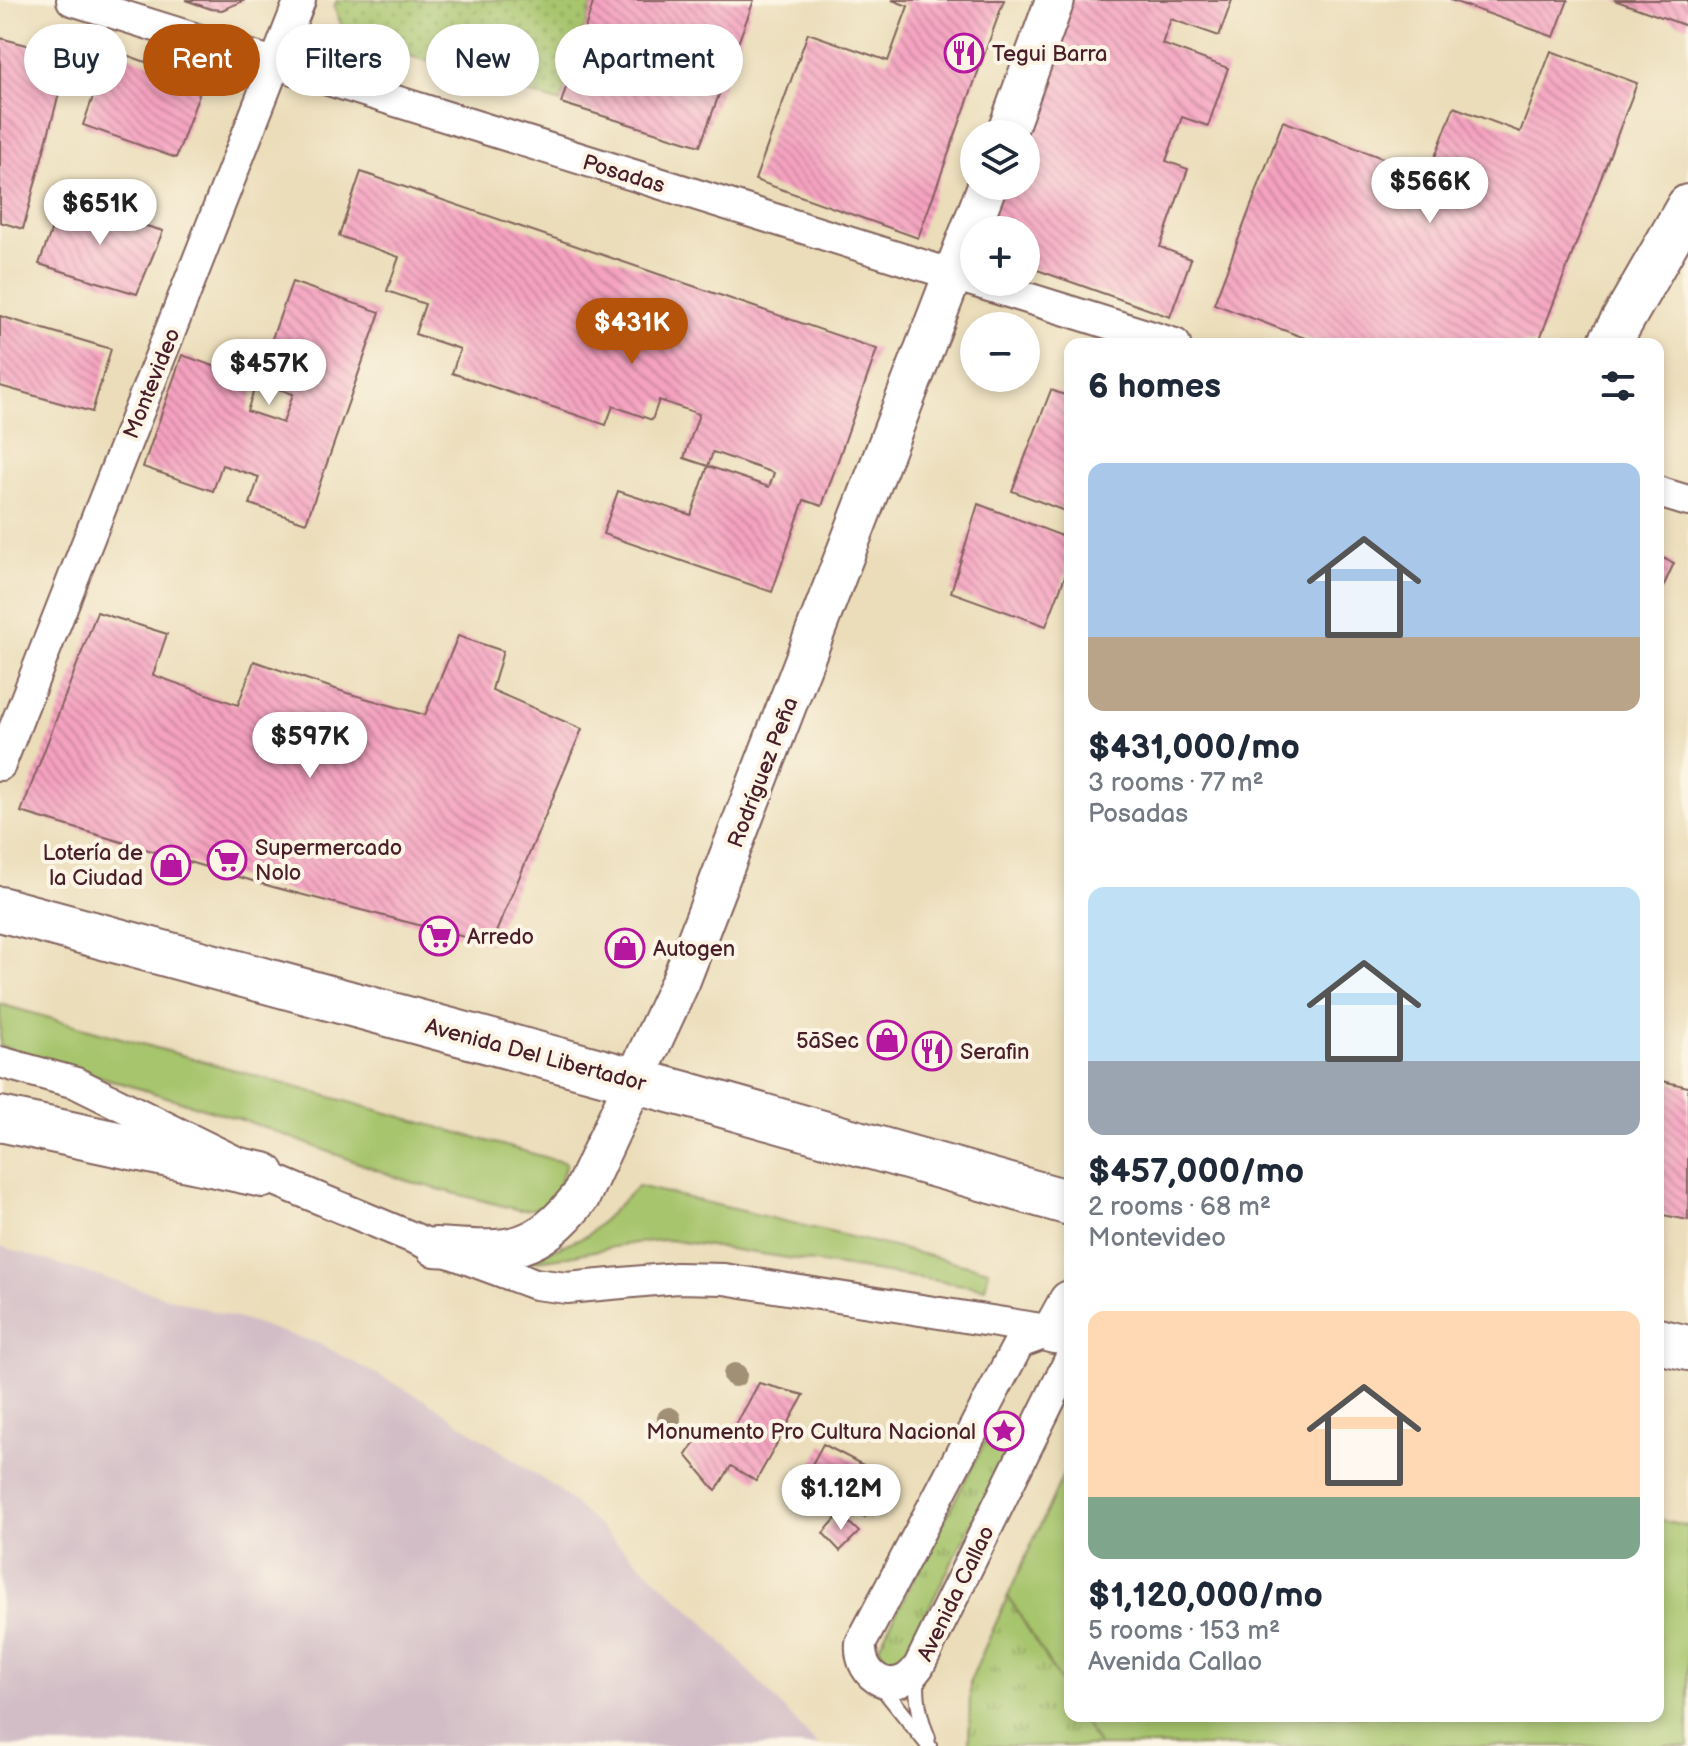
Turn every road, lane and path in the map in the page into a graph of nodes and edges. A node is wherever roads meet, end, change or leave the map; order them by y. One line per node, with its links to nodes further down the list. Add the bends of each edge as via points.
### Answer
1 (72, 0): 5 (street, Posadas)
2 (300, 0): 4 (street, Montevideo)
3 (1055, 0): 7 (street)
4 (291, 24)
5 (276, 63): 15 (street, Montevideo)
6 (381, 96): 10 (street, Posadas)
7 (1011, 120)
8 (982, 200): 10 (street, Rodríguez Peña)
9 (1688, 206): 12 (main road)
10 (953, 276): 11 (street, Posadas); 18 (street, Rodríguez Peña, via 681,980)
11 (1155, 338)
12 (1612, 338)
13 (1664, 494): 14 (street)
14 (1688, 501)
15 (0, 765)
16 (0, 909): 18 (main road, Avenida Del Libertador)
17 (0, 1062): 20 (street, via 76,1083)
18 (635, 1081): 21 (main road, Avenida Del Libertador); 22 (street, Rodríguez Peña, via 581,1196 563,1219 543,1234 500,1251)
19 (0, 1119): 20 (main road)
20 (263, 1175): 22 (street)
21 (1064, 1201)
22 (435, 1247): 23 (street, via 551,1287 724,1279)
23 (1064, 1335)
24 (1064, 1336): 29 (street, via 1019,1343 861,1643 863,1663)
25 (1664, 1342): 27 (main road)
26 (1064, 1343): 28 (street, Avenida Callao)
27 (1688, 1348)
28 (919, 1666): 29 (street, Avenida Callao, via 898,1682); 30 (lane, via 918,1709)
29 (875, 1678): 30 (lane)
30 (930, 1746)

